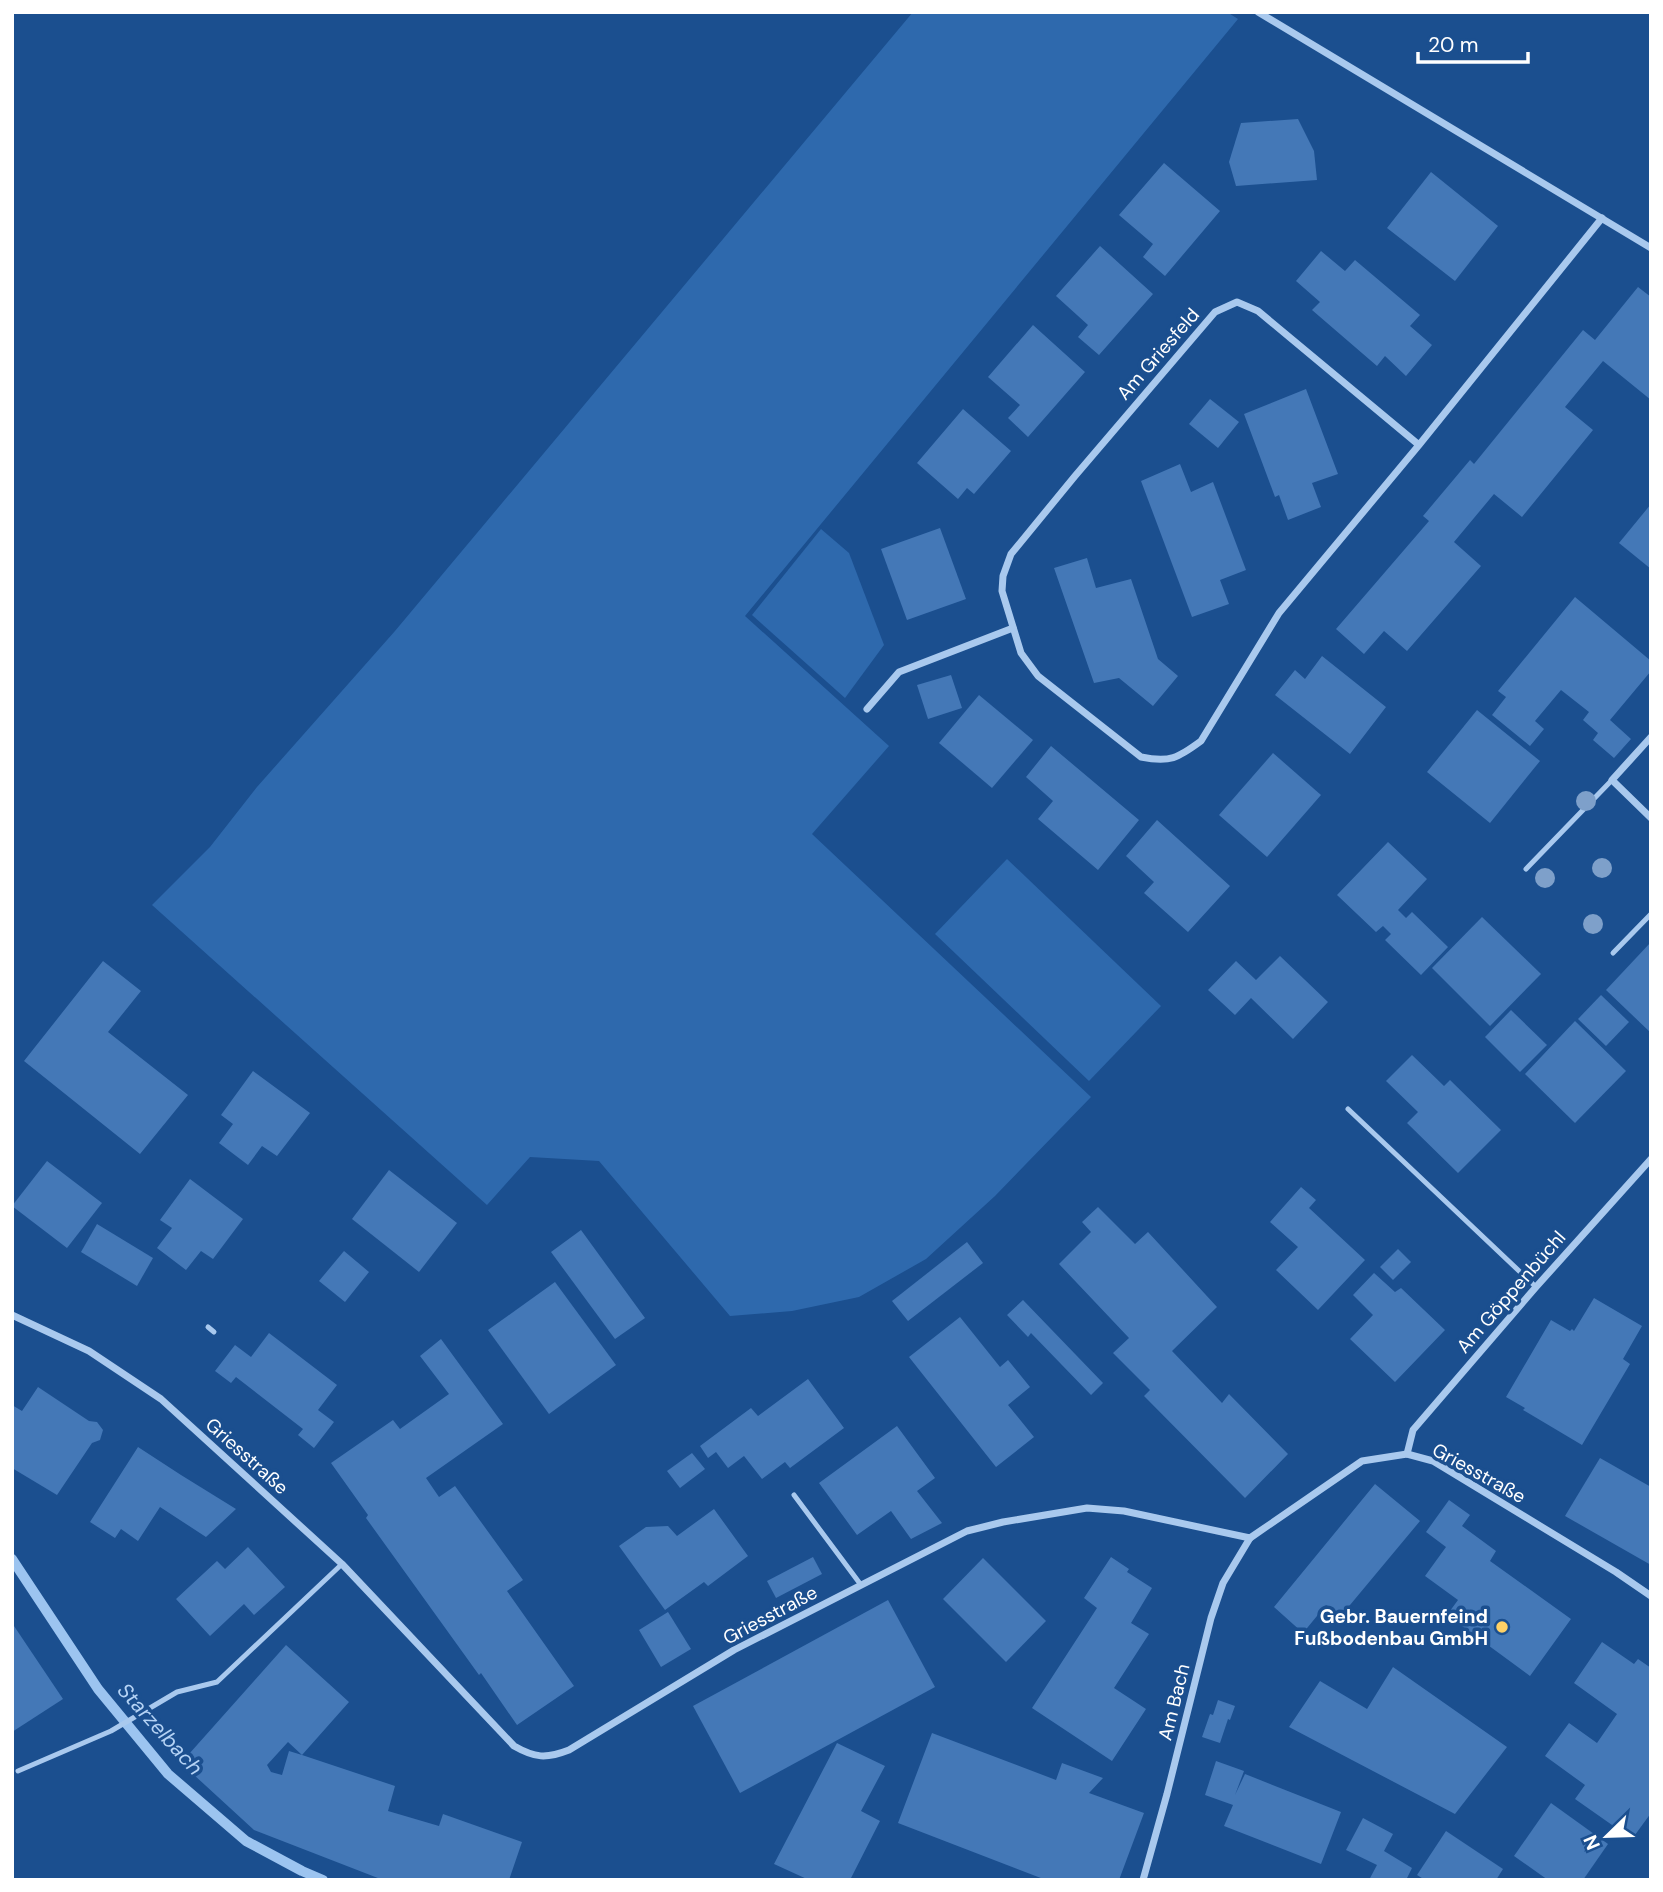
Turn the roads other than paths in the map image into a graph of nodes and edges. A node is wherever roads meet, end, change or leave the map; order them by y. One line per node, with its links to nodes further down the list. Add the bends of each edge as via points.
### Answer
1 (1258, 12): 2 (street)
2 (1602, 218): 3 (street); 4 (street, Am Griesfeld)
3 (1651, 248)
4 (1419, 445): 5 (street, Am Griesfeld, via 1279,613 1200,741 1181,755 1160,761 1141,757 1038,676 1021,653); 5 (street, Am Griesfeld, via 1258,311 1237,302 1215,312 1011,554 1002,591)
5 (1013, 628): 6 (street, via 899,672)
6 (867, 709)
7 (1651, 737): 8 (street)
8 (1612, 780): 9 (street); 10 (lane)
9 (1651, 818)
10 (1525, 869)
11 (1651, 914): 12 (lane)
12 (1613, 953)
13 (1348, 1109): 15 (lane)
14 (1651, 1158): 15 (street, Am Göppenbüchl)
15 (1536, 1287): 19 (street, Am Göppenbüchl, via 1413,1430)
16 (12, 1315): 22 (street, Griesstraße, via 89,1351 161,1399)
17 (208, 1327): 18 (lane)
18 (214, 1332)
19 (1408, 1454): 21 (street, Griesstraße, via 1362,1461); 24 (street, Griesstraße, via 1433,1461)
20 (794, 1495): 23 (lane)
21 (1250, 1538): 23 (street, Griesstraße, via 1124,1511 1087,1508 967,1531); 26 (street, Am Bach, via 1223,1583 1211,1618)
22 (342, 1564): 23 (street, Griesstraße, via 514,1746 543,1757 569,1750 734,1650); 25 (lane, via 217,1682 177,1692 111,1731)
23 (861, 1585)
24 (1651, 1596)
25 (18, 1771)
26 (1143, 1880)

